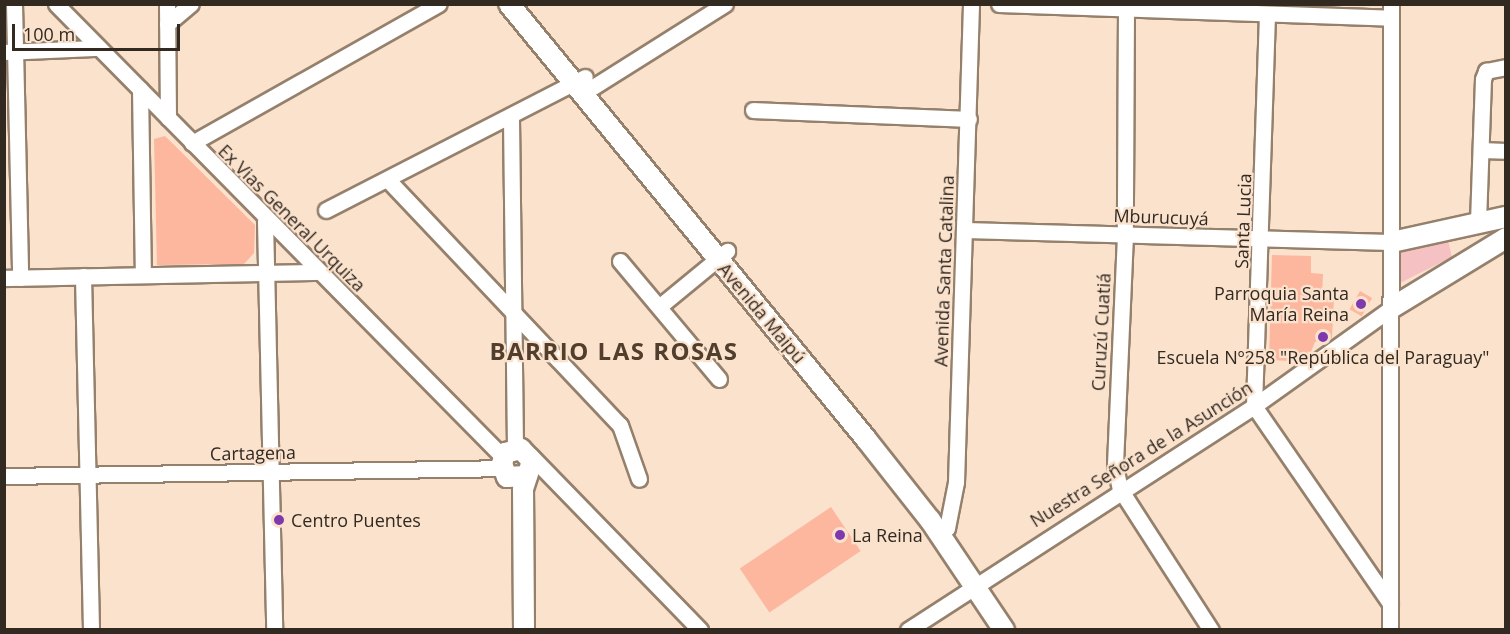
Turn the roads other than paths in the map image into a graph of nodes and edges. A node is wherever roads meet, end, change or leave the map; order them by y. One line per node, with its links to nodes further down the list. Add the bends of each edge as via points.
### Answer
1 (14, 4): 16 (street)
2 (56, 4): 15 (street, Ex Vias General Urquiza)
3 (166, 4): 14 (street)
4 (191, 4): 14 (street)
5 (439, 4): 24 (street)
6 (509, 4): 18 (main road, Avenida Maipú)
7 (523, 4): 18 (main road, Avenida Maipú)
8 (725, 4): 18 (street)
9 (971, 4): 22 (street, Avenida Santa Catalina)
10 (999, 4): 11 (street)
11 (1126, 9): 13 (street); 34 (street, Curuzú Cuatiá)
12 (1391, 11): 13 (street); 37 (street)
13 (1267, 14): 36 (street, Santa Lucia)
14 (167, 24): 21 (street)
15 (98, 48): 16 (street); 19 (street, Ex Vias General Urquiza)
16 (9, 51): 45 (street)
17 (1506, 67): 25 (street, via 1486,71)
18 (584, 83): 23 (street); 38 (main road, Avenida Maipú)
19 (140, 88): 21 (street, Ex Vias General Urquiza); 43 (street)
20 (753, 110): 22 (street)
21 (168, 118): 24 (street, Ex Vias General Urquiza)
22 (969, 118): 33 (street, Avenida Santa Catalina)
23 (511, 119): 27 (street); 48 (street)
24 (192, 143): 30 (street, Ex Vias General Urquiza)
25 (1481, 150): 26 (street); 31 (street)
26 (1506, 151)
27 (388, 180): 28 (street); 48 (street)
28 (326, 210)
29 (1506, 217): 31 (main road)
30 (265, 221): 41 (street, Ex Vias General Urquiza); 42 (street)
31 (1479, 222): 32 (main road)
32 (1456, 227): 37 (main road); 39 (main road)
33 (964, 230): 34 (street, Mburucuyá); 57 (street, Avenida Santa Catalina, via 956,482)
34 (1125, 235): 36 (street, Mburucuyá); 56 (street, Curuzú Cuatiá, via 1114,466)
35 (1506, 238): 39 (main road)
36 (1263, 240): 37 (street, Mburucuyá); 50 (street, Santa Lucia)
37 (1392, 242): 47 (street)
38 (722, 255): 46 (street); 57 (main road, Avenida Maipú)
39 (1466, 259): 47 (main road)
40 (620, 261): 46 (street)
41 (318, 272): 42 (street); 51 (street, Ex Vias General Urquiza)
42 (267, 273): 43 (street); 52 (street)
43 (143, 274): 44 (street)
44 (83, 276): 45 (street); 54 (street)
45 (12, 278)
46 (660, 306): 49 (street)
47 (1393, 307): 50 (street, Nuestra Señora de la Asunción); 59 (street)
48 (513, 315): 51 (street); 55 (street, via 620,425)
49 (719, 379)
50 (1254, 406): 56 (street, Nuestra Señora de la Asunción); 59 (street)
51 (511, 461): 52 (street, Cartagena); 63 (main road); 64 (main road, via 527,476); 65 (street, Ex Vias General Urquiza)
52 (271, 472): 54 (street, Cartagena); 62 (street)
53 (4, 476): 54 (street, Cartagena)
54 (86, 476): 61 (street)
55 (639, 479)
56 (1120, 489): 58 (street, Nuestra Señora de la Asunción); 69 (street, Curuzú Cuatiá)
57 (943, 531): 58 (main road, Avenida Maipú)
58 (978, 582): 66 (street, Nuestra Señora de la Asunción); 67 (main road, Avenida Maipú); 68 (main road, Avenida Maipú)
59 (1390, 603): 60 (street)
60 (1388, 629)
61 (91, 630)
62 (274, 630)
63 (511, 630)
64 (524, 630)
65 (700, 630)
66 (908, 630)
67 (1004, 630)
68 (1017, 630)
69 (1211, 630)

